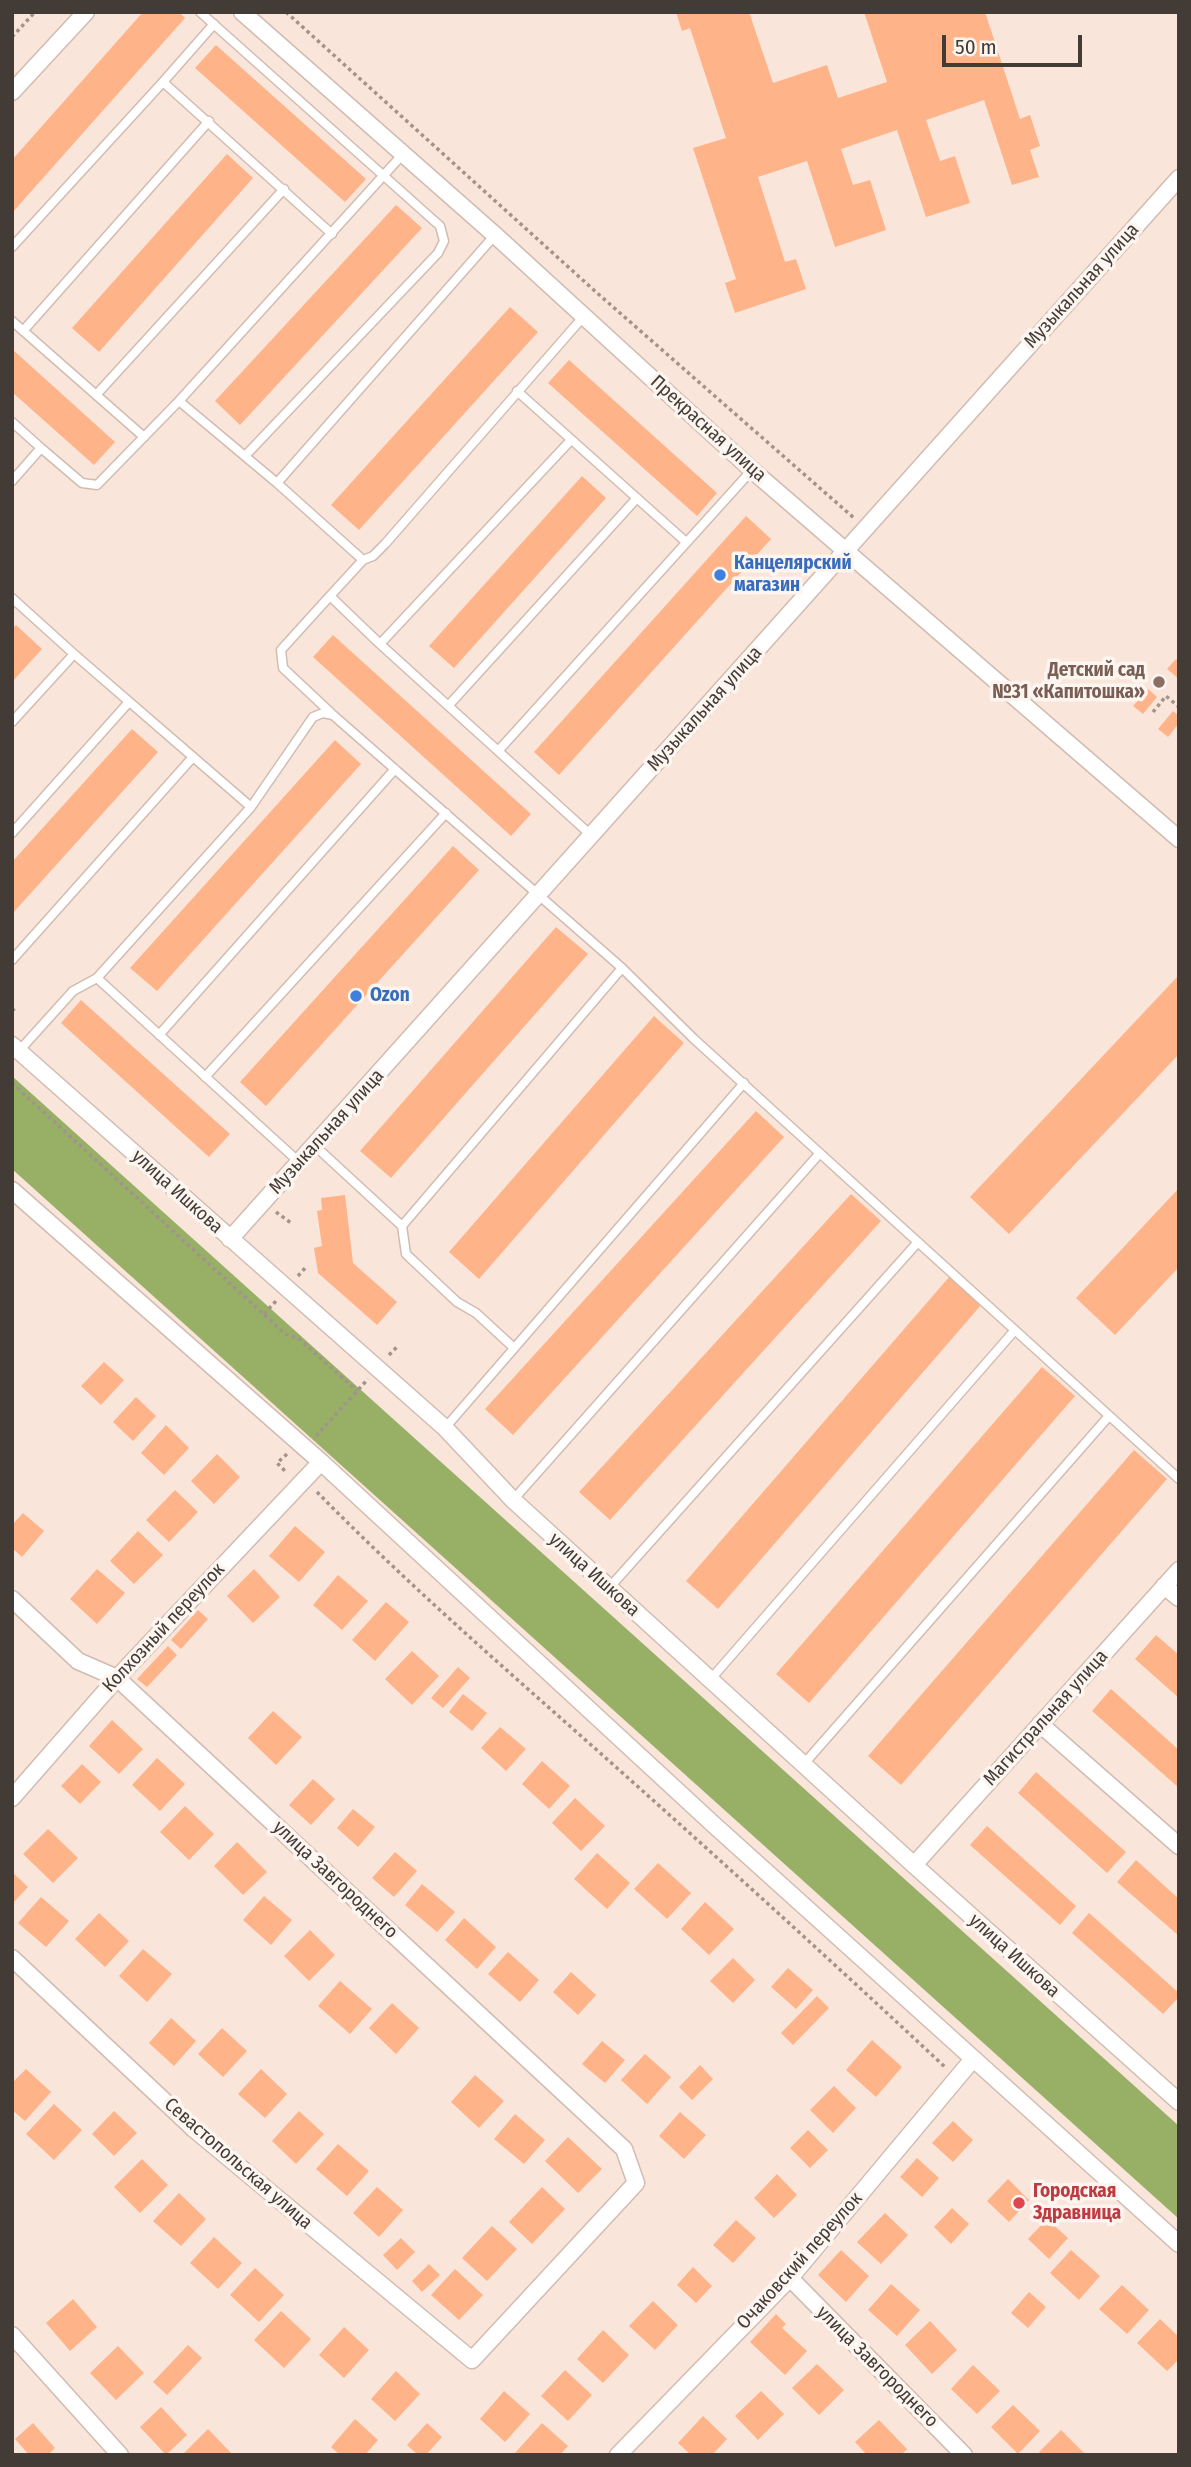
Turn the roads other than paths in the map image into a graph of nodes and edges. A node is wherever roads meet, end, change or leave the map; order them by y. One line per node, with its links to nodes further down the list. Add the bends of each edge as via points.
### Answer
1 (86, 12): 6 (street)
2 (201, 12): 4 (lane)
3 (242, 12): 8 (street, Прекрасная улица)
4 (214, 24): 5 (lane); 9 (lane)
5 (163, 82): 7 (lane); 14 (lane)
6 (12, 92)
7 (209, 121): 11 (lane); 17 (lane)
8 (403, 155): 9 (lane); 13 (street, Прекрасная улица)
9 (385, 177): 12 (lane); 25 (lane, via 440,226 444,241 438,253)
10 (1179, 178): 31 (street, Музыкальная улица)
11 (284, 189): 12 (lane); 19 (lane)
12 (332, 234): 20 (lane)
13 (495, 235): 15 (street, Прекрасная улица); 28 (lane)
14 (12, 247)
15 (584, 316): 18 (lane); 26 (street, Прекрасная улица)
16 (12, 321): 17 (lane)
17 (23, 331): 19 (lane)
18 (517, 391): 23 (lane); 32 (lane, via 385,544)
19 (96, 395): 22 (lane)
20 (179, 401): 22 (lane); 25 (lane)
21 (12, 422): 24 (lane)
22 (144, 437): 24 (lane, via 97,485 82,483)
23 (572, 440): 29 (lane); 35 (lane)
24 (41, 448): 27 (lane)
25 (245, 456): 28 (lane)
26 (752, 470): 30 (lane); 31 (street, Прекрасная улица)
27 (12, 481)
28 (277, 483): 32 (lane)
29 (637, 498): 30 (lane); 38 (lane)
30 (686, 542): 41 (lane)
31 (845, 551): 47 (street, Музыкальная улица); 48 (street, Прекрасная улица)
32 (363, 560): 33 (lane)
33 (330, 596): 35 (lane); 39 (lane, via 281,650 283,668)
34 (12, 597): 36 (lane)
35 (380, 644): 38 (lane)
36 (74, 654): 37 (lane); 40 (lane)
37 (129, 702): 42 (lane); 46 (lane)
38 (449, 705): 41 (lane)
39 (333, 715): 43 (lane); 44 (lane, via 313,717)
40 (12, 722)
41 (499, 750): 47 (lane)
42 (193, 757): 44 (lane); 50 (lane)
43 (395, 769): 45 (lane); 53 (lane)
44 (251, 807): 52 (lane)
45 (446, 813): 49 (lane); 55 (lane)
46 (12, 834)
47 (592, 836): 49 (street, Музыкальная улица)
48 (1179, 839)
49 (538, 895): 51 (lane); 57 (street, Музыкальная улица)
50 (12, 960)
51 (622, 968): 56 (lane); 61 (lane)
52 (97, 978): 53 (lane); 54 (lane, via 73,991)
53 (159, 1035): 55 (lane)
54 (16, 1048): 62 (street, улица Ишкова)
55 (205, 1077): 59 (lane)
56 (744, 1083): 58 (lane); 65 (lane)
57 (314, 1145): 59 (street, Музыкальная улица); 61 (lane)
58 (820, 1153): 63 (lane); 70 (lane)
59 (299, 1162): 62 (street, Музыкальная улица)
60 (12, 1190): 68 (street)
61 (402, 1226): 65 (lane, via 406,1254)
62 (230, 1239): 67 (street, улица Ишкова)
63 (918, 1242): 64 (lane); 73 (lane)
64 (1014, 1330): 66 (lane); 77 (lane)
65 (513, 1347): 67 (lane)
66 (1109, 1416): 69 (lane); 79 (lane)
67 (445, 1428): 70 (street, улица Ишкова)
68 (321, 1462): 76 (street, Колхозный переулок); 84 (street)
69 (1179, 1479)
70 (513, 1500): 73 (street, улица Ишкова)
71 (1179, 1570): 72 (street, Магистральная улица)
72 (1164, 1586): 74 (street); 78 (street, Магистральная улица)
73 (609, 1588): 77 (street, улица Ишкова)
74 (1179, 1598)
75 (12, 1599): 76 (street, улица Завгороднего, via 78,1661)
76 (117, 1678): 80 (street, Колхозный переулок); 89 (street, улица Завгороднего, via 624,2149 636,2183)
77 (710, 1680): 79 (street, улица Ишкова)
78 (1040, 1724): 81 (street); 82 (street, Магистральная улица)
79 (803, 1765): 82 (street, улица Ишкова)
80 (12, 1798)
81 (1179, 1846)
82 (914, 1866): 85 (street, улица Ишкова)
83 (12, 1958): 89 (street, Севастопольская улица, via 194,2129)
84 (973, 2059): 86 (street); 87 (street, Очаковский переулок)
85 (1179, 2102)
86 (1179, 2244)
87 (790, 2278): 91 (street, Очаковский переулок); 92 (street, улица Завгороднего)
88 (12, 2335): 90 (street)
89 (472, 2360)
90 (120, 2455)
91 (618, 2455)
92 (964, 2455)

